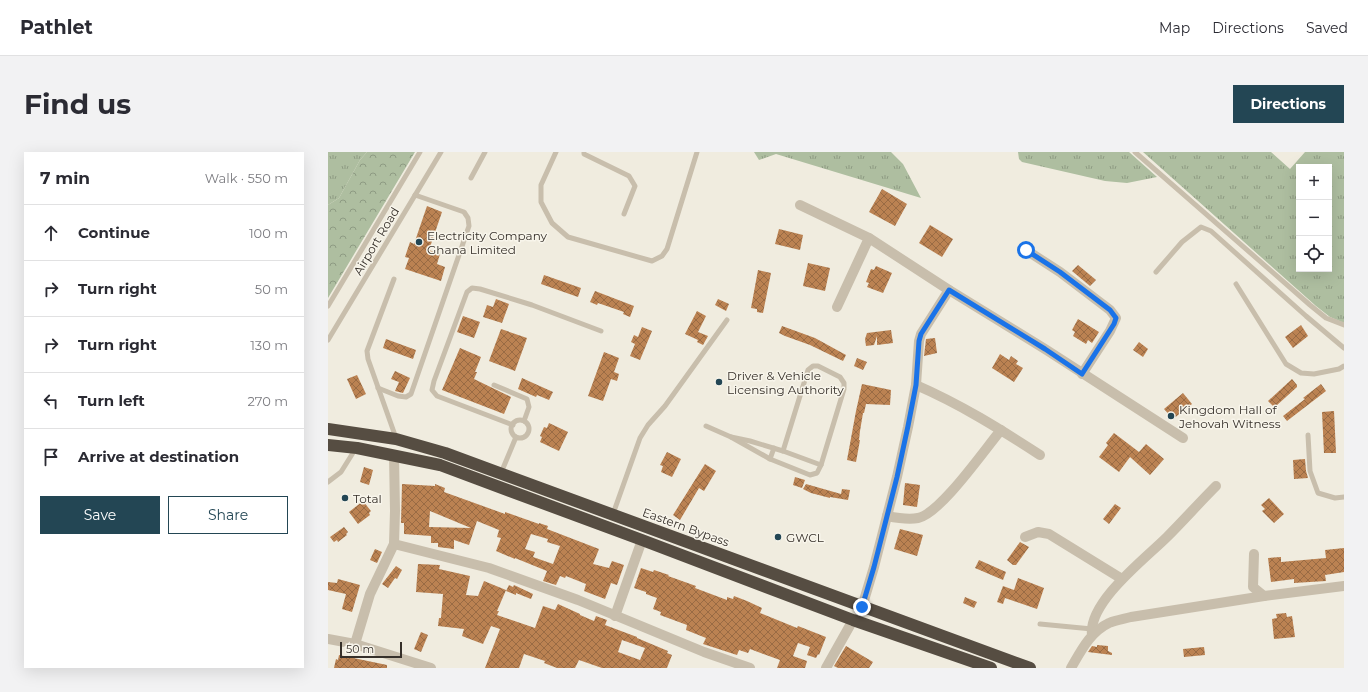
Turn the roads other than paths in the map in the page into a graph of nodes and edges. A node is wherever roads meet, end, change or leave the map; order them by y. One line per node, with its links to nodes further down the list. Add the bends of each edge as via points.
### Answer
1 (420, 152): 18 (lane, Airport Road)
2 (441, 152): 9 (lane, Airport Road)
3 (485, 152): 8 (lane)
4 (556, 152): 6 (lane, via 541,185 540,202 552,224 568,237 652,261 662,256 667,249)
5 (584, 152): 11 (lane, via 629,176 635,186)
6 (697, 152)
7 (1135, 152): 21 (lane, via 1310,305 1326,318)
8 (471, 178)
9 (415, 195): 23 (lane, Airport Road); 29 (lane, via 464,212 469,226 411,394 406,397 398,396)
10 (800, 205): 12 (street)
11 (624, 214)
12 (869, 238): 17 (street); 19 (street)
13 (1026, 250): 26 (street, via 1060,272 1110,310 1116,318)
14 (1156, 272): 24 (lane, via 1182,242 1202,227 1211,231)
15 (394, 279): 29 (lane, via 367,351)
16 (1236, 284): 25 (lane, via 1286,364 1301,373 1314,374)
17 (949, 290): 26 (street); 28 (street, via 921,334)
18 (328, 306)
19 (837, 307)
20 (727, 320): 52 (lane, via 640,438)
21 (1344, 325)
22 (602, 331): 31 (lane, via 480,289 472,288 467,292 432,390 437,396)
23 (328, 340)
24 (1344, 348)
25 (1344, 366)
26 (1082, 374): 38 (street)
27 (494, 385): 30 (lane, via 527,399 529,407)
28 (916, 385): 34 (street, via 940,395); 53 (street)
29 (378, 388): 39 (lane)
30 (524, 421): 31 (lane, via 516,421); 36 (lane, via 528,424 528,433 521,438)
31 (512, 425): 36 (lane)
32 (706, 426): 37 (lane)
33 (328, 429): 39 (highway, Eastern Bypass)
34 (1001, 430): 45 (street); 53 (street, via 944,501 932,511 919,518)
35 (1308, 435): 51 (lane, via 1310,471 1318,493 1335,498)
36 (516, 437): 48 (lane)
37 (731, 437): 42 (lane); 46 (lane)
38 (1183, 438)
39 (396, 439): 48 (highway, Eastern Bypass, via 445,453)
40 (328, 445): 41 (highway)
41 (357, 448): 44 (highway); 49 (lane, via 341,472)
42 (774, 448): 43 (lane); 46 (lane)
43 (783, 451): 47 (lane); 47 (lane, via 808,370 818,366 840,377 844,382)
44 (394, 455): 55 (highway, via 440,465); 56 (street)
45 (1040, 456)
46 (770, 459): 47 (lane, via 810,475 817,473)
47 (821, 465)
48 (500, 474): 52 (highway, Eastern Bypass)
49 (328, 482)
50 (1216, 486): 58 (street)
51 (1344, 497)
52 (612, 515): 61 (highway, Eastern Bypass)
53 (887, 516): 61 (street)
54 (1026, 537): 58 (street, via 1038,532 1049,534)
55 (642, 540): 62 (street); 63 (highway)
56 (394, 544): 62 (street, via 489,568); 67 (street, via 370,594)
57 (1254, 554): 60 (street, via 1253,587)
58 (1122, 579): 65 (street, via 1099,610)
59 (1344, 586): 60 (street)
60 (1264, 596): 65 (street, via 1131,617 1111,622)
61 (862, 607): 73 (highway, Eastern Bypass)
62 (615, 616): 70 (street)
63 (853, 620): 68 (highway); 71 (street)
64 (1040, 624): 65 (lane)
65 (1092, 632): 74 (street)
66 (328, 639): 67 (street)
67 (355, 644): 69 (street)
68 (966, 664): 72 (highway)
69 (431, 668)
70 (750, 668)
71 (826, 668)
72 (991, 668)
73 (1030, 668)
74 (1071, 668)

